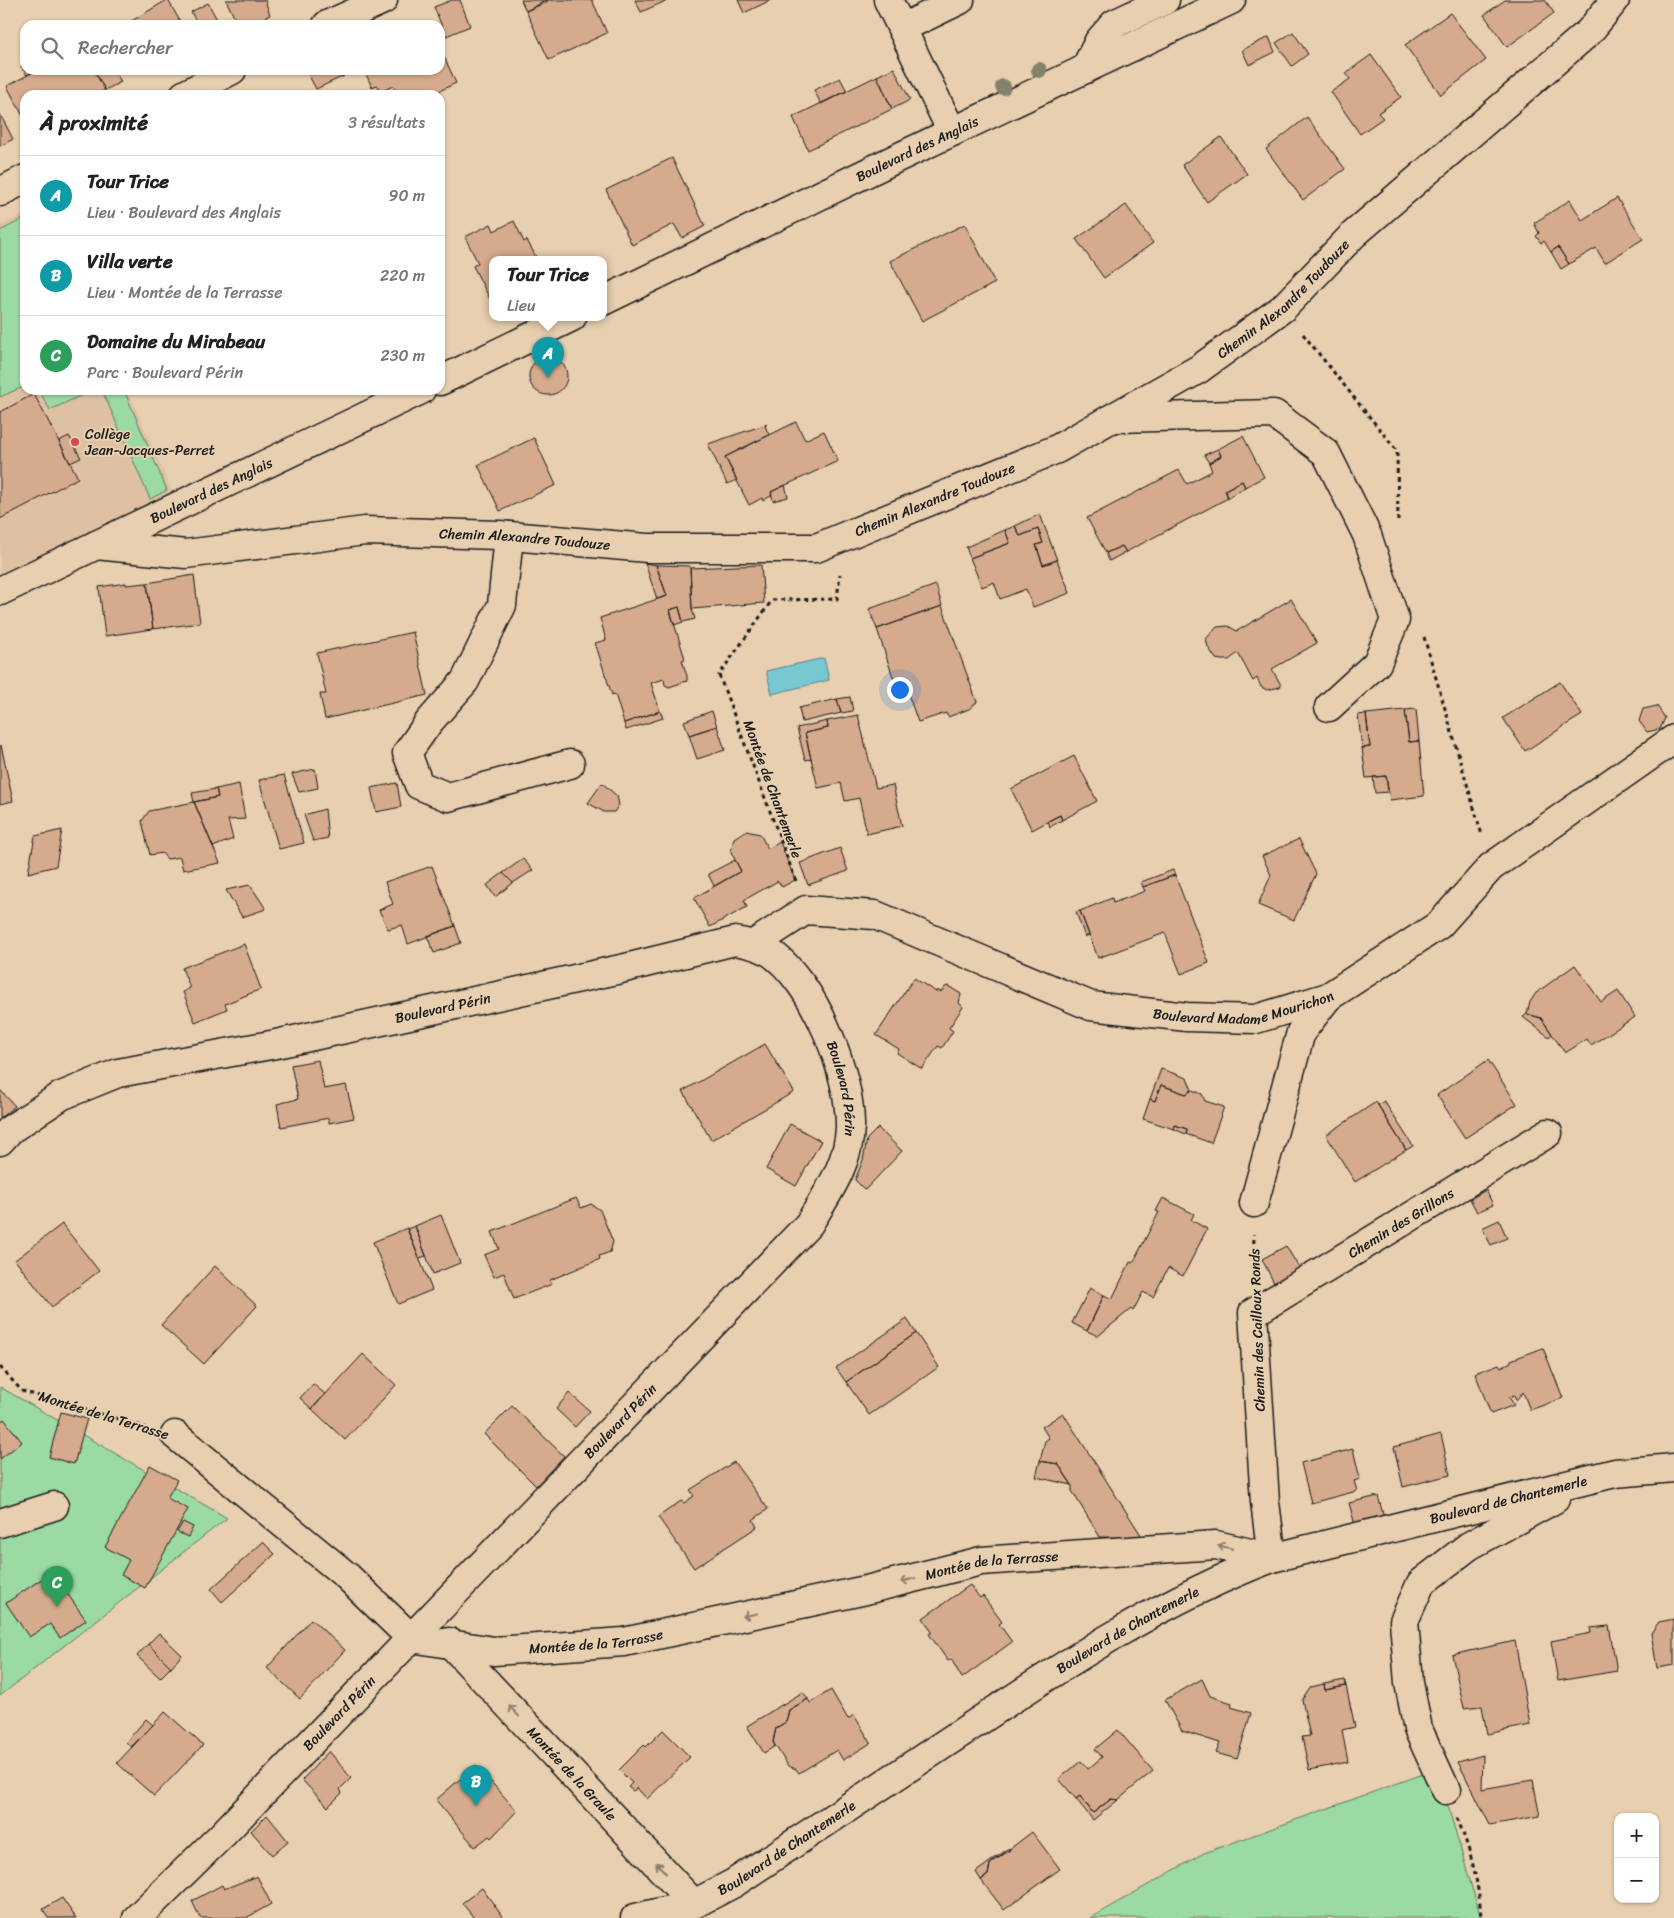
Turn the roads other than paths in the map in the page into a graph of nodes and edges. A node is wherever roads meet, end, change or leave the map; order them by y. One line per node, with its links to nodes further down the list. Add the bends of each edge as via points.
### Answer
1 (383, 0): 7 (street)
2 (888, 0): 8 (street)
3 (960, 0): 8 (street)
4 (1165, 0): 9 (street, via 1114,24 1099,41)
5 (1231, 0): 9 (street, Boulevard des Anglais)
6 (1615, 0): 19 (street, Chemin Alexandre Toudouze, via 1589,32 1353,235 1283,308 1199,369)
7 (338, 20)
8 (902, 28): 12 (street)
9 (1085, 69): 12 (street, Boulevard des Anglais)
10 (222, 75): 11 (street)
11 (194, 90)
12 (952, 132): 15 (street, Boulevard des Anglais)
13 (20, 182): 14 (street)
14 (0, 192)
15 (607, 300)
16 (564, 321): 17 (street)
17 (445, 379)
18 (411, 395): 21 (street, Boulevard des Anglais)
19 (1113, 418): 20 (street, Chemin Alexandre Toudouze, via 1057,448 816,548 646,548); 23 (street, via 1274,414 1326,453 1367,535 1395,620 1376,663)
20 (510, 536): 21 (street, Chemin Alexandre Toudouze, via 365,531 186,554); 25 (street, via 502,605 465,681 407,753 419,785 448,797)
21 (96, 545): 22 (street, Boulevard des Anglais)
22 (0, 591)
23 (1330, 707)
24 (1674, 739): 27 (street, Boulevard Madame Mourichon, via 1491,867 1439,925)
25 (570, 764)
26 (754, 944): 27 (street, Boulevard Madame Mourichon, via 806,910 875,915 1091,1006 1187,1018 1256,1019); 29 (street, Boulevard Périn, via 735,941 276,1044 118,1073 61,1096); 38 (street, Boulevard Périn, via 770,952 793,976 816,1008 841,1065 850,1127 841,1170 809,1224)
27 (1328, 997): 30 (street, via 1301,1032)
28 (1548, 1133): 31 (street, Chemin des Grillons)
29 (0, 1141)
30 (1254, 1203)
31 (1253, 1313): 37 (street, Chemin des Cailloux Ronds, via 1265,1502)
32 (175, 1435): 38 (street, Montée de la Terrasse, via 348,1577)
33 (1674, 1468): 34 (street, Boulevard de Chantemerle, via 1615,1473)
34 (1597, 1478): 37 (street, Boulevard de Chantemerle); 40 (street, via 1469,1546 1420,1583 1404,1621 1409,1683 1418,1729)
35 (54, 1506): 36 (street)
36 (0, 1523)
37 (1272, 1558): 39 (street, Montée de la Terrasse, one-way to 39, via 1216,1545 981,1561 866,1590 624,1642 494,1651); 41 (street, Boulevard de Chantemerle, via 1166,1605 1101,1642 734,1884)
38 (412, 1638): 39 (street, Montée de la Terrasse); 42 (street, Boulevard Périn)
39 (449, 1642): 41 (street, Montée de la Graule, one-way to 39)
40 (1446, 1790)
41 (694, 1904): 43 (street, Boulevard de Chantemerle)
42 (137, 1918)
43 (635, 1918)

